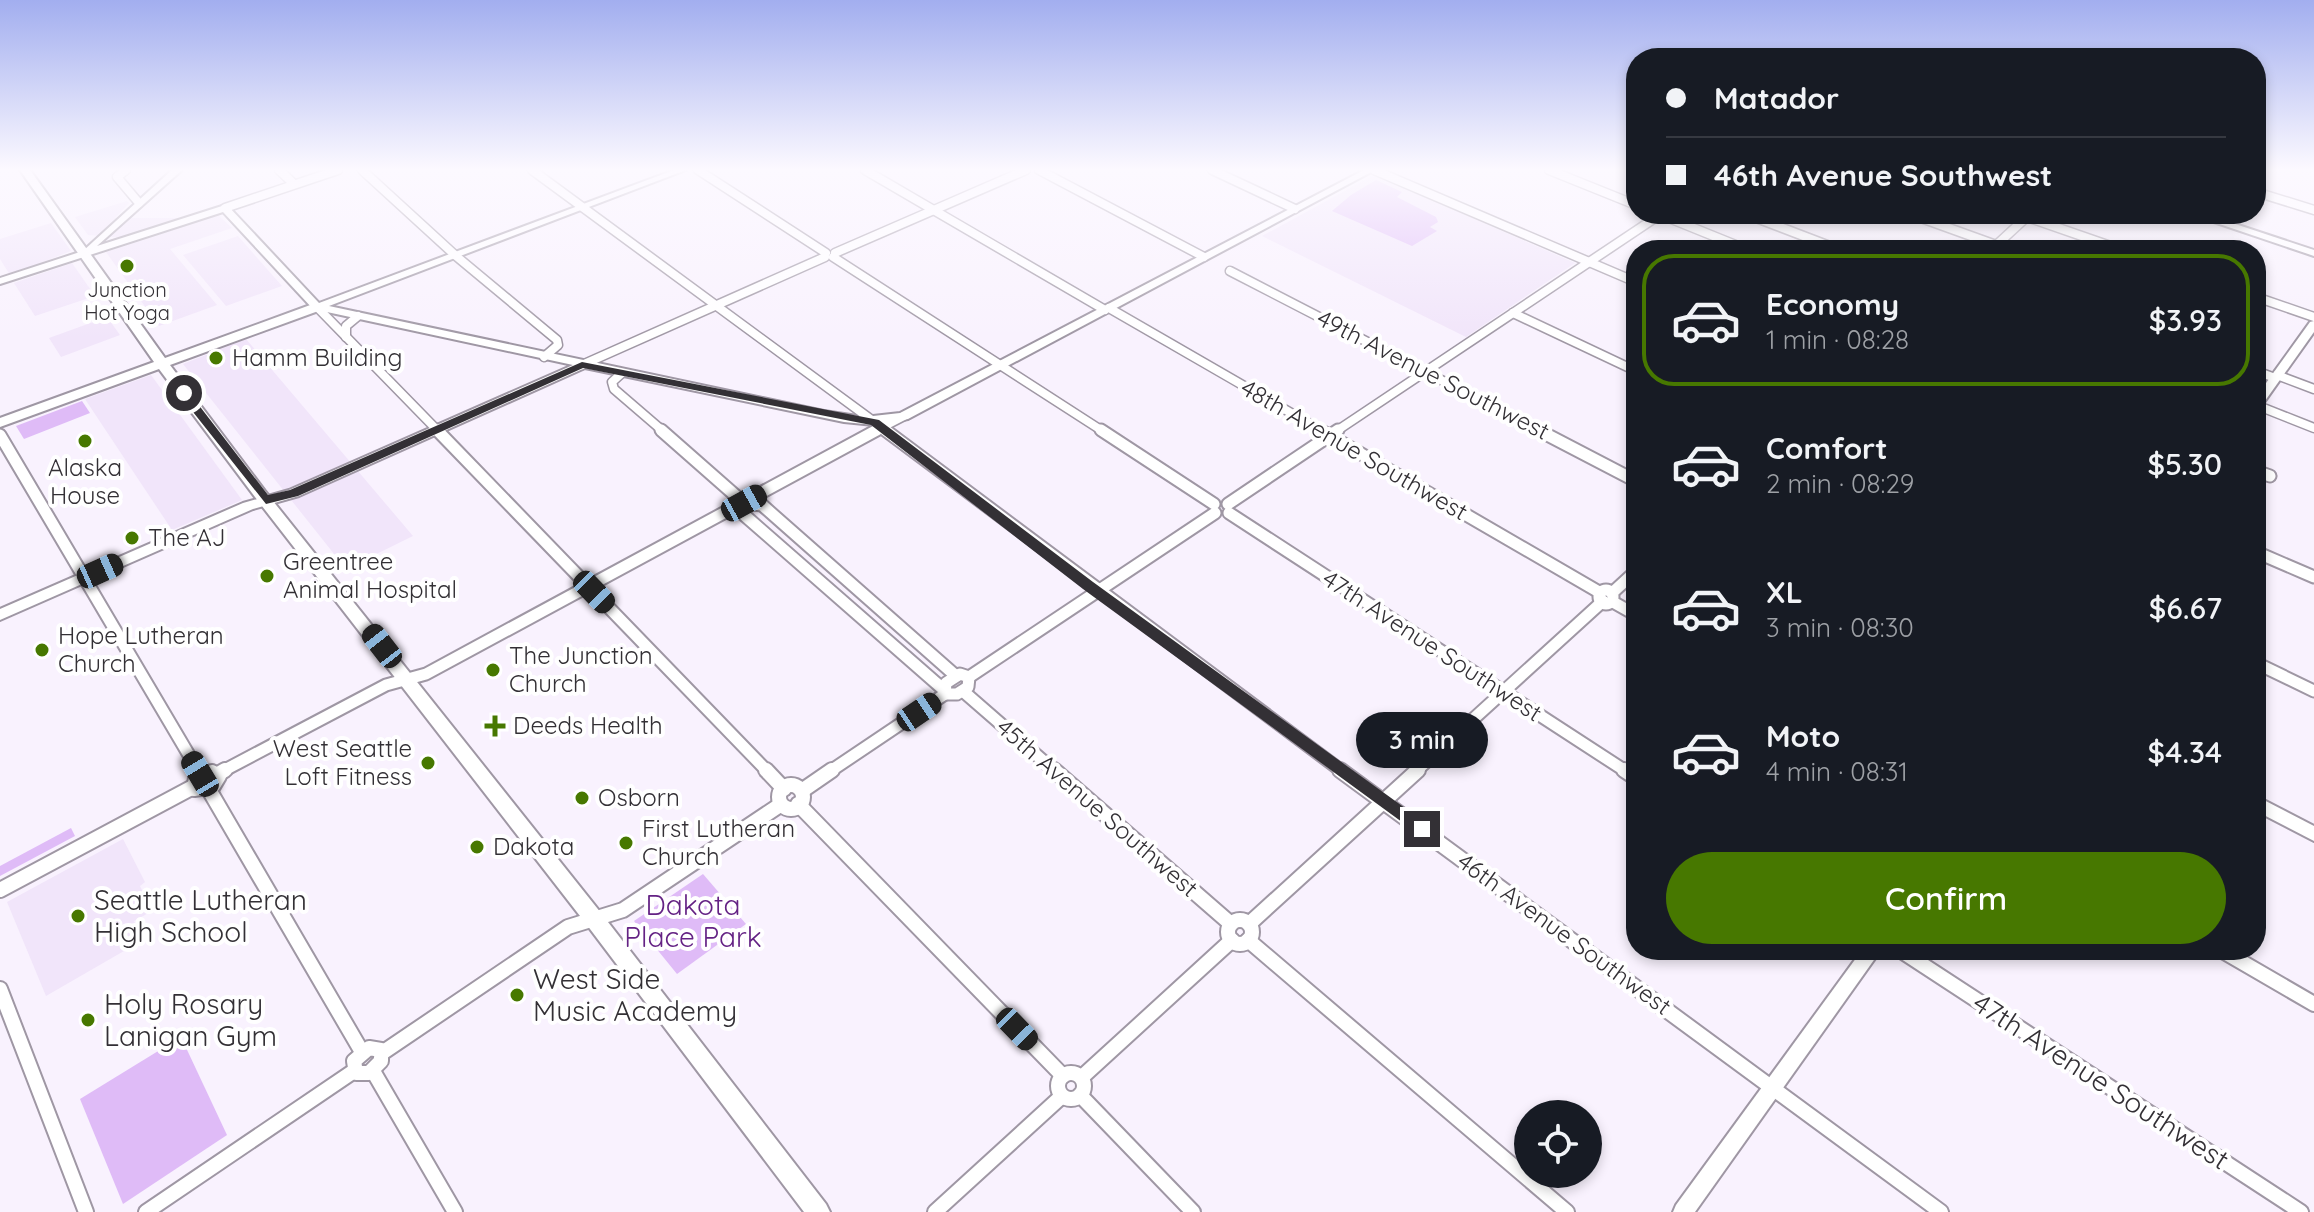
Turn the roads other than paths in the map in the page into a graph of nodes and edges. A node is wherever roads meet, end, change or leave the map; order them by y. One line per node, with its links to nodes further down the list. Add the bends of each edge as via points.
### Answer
1 (65, 227): 24 (main road)
2 (113, 227): 24 (street)
3 (167, 227): 24 (street)
4 (242, 227): 35 (street)
5 (424, 227): 27 (street)
6 (533, 227): 27 (street)
7 (607, 227): 34 (street, 46th Avenue Southwest)
8 (786, 227): 26 (street)
9 (896, 227): 26 (street)
10 (963, 227): 36 (street, 48th Avenue Southwest)
11 (1146, 227): 28 (street)
12 (1262, 227): 28 (street)
13 (1505, 227): 29 (street)
14 (1641, 227): 29 (street)
15 (1691, 227): 20 (street)
16 (1779, 227): 21 (street)
17 (1941, 227): 22 (street)
18 (2059, 227): 23 (street)
19 (2233, 227): 25 (street)
20 (1724, 240)
21 (1814, 240)
22 (1973, 240)
23 (2095, 240)
24 (84, 253): 32 (street); 43 (main road)
25 (2314, 253)
26 (830, 255): 34 (street); 45 (street)
27 (456, 256): 35 (street); 42 (street, via 557,340)
28 (1204, 257): 36 (street)
29 (1588, 262): 31 (street); 37 (street)
30 (1230, 271): 47 (street, 49th Avenue Southwest)
31 (1626, 278)
32 (0, 281)
33 (2266, 300): 39 (street)
34 (715, 306): 44 (street); 55 (street, 46th Avenue Southwest)
35 (317, 307): 38 (street); 41 (street); 43 (main road)
36 (1107, 309): 45 (street); 59 (street, 48th Avenue Southwest)
37 (1513, 313): 46 (street); 47 (street)
38 (358, 316): 41 (street, via 346,326); 42 (street)
39 (2314, 317)
40 (2314, 324): 50 (street)
41 (346, 337): 57 (street)
42 (544, 357): 44 (street)
43 (162, 364): 54 (main road); 63 (main road)
44 (582, 365): 48 (street); 57 (street)
45 (999, 366): 55 (street); 65 (street)
46 (1626, 366)
47 (1426, 371): 59 (street); 61 (street, 49th Avenue Southwest)
48 (622, 373): 55 (street); 64 (street, via 612,382 614,389)
49 (2266, 374): 50 (street)
50 (2276, 376): 51 (street); 52 (street)
51 (2314, 389)
52 (2266, 390)
53 (2266, 409): 56 (street)
54 (0, 423)
55 (878, 425): 64 (street); 72 (street, 46th Avenue Southwest)
56 (2314, 428)
57 (437, 429): 63 (street, via 294,493); 71 (street)
58 (0, 435): 69 (street)
59 (1330, 435): 66 (street); 73 (street, 48th Avenue Southwest)
60 (2266, 475): 62 (street)
61 (1626, 476)
62 (2270, 476)
63 (266, 500): 69 (street); 78 (main road)
64 (744, 503): 71 (street); 77 (street, via 762,505); 80 (street, via 743,514)
65 (1215, 508): 66 (street); 72 (street)
66 (1228, 508): 82 (street, 47th Avenue Southwest)
67 (2266, 556): 68 (street)
68 (2314, 577)
69 (84, 578): 75 (street); 85 (street)
70 (1626, 580): 73 (street)
71 (589, 586): 78 (street); 88 (street)
72 (1098, 591): 77 (street); 90 (street, 46th Avenue Southwest)
73 (1607, 597): 74 (street, 48th Avenue Southwest); 82 (street)
74 (1626, 609)
75 (0, 615)
76 (2266, 668): 79 (street)
77 (962, 676): 80 (street); 81 (street, via 970,684)
78 (408, 679): 84 (street, via 386,685); 95 (main road)
79 (2314, 691)
80 (944, 692): 81 (street); 89 (street)
81 (964, 692): 96 (street, 45th Avenue Southwest, via 1231,924 1240,920)
82 (1504, 692): 83 (street, 47th Avenue Southwest); 90 (street)
83 (1626, 771)
84 (218, 774): 85 (street); 87 (street)
85 (201, 775): 86 (street)
86 (193, 787): 87 (street); 94 (street)
87 (208, 788): 102 (street)
88 (784, 789): 89 (street, via 794,786); 91 (street)
89 (800, 797): 91 (street, via 790,807); 106 (street)
90 (1385, 801): 96 (street); 108 (street, 46th Avenue Southwest)
91 (780, 805): 95 (street, via 623,910)
92 (2266, 808): 93 (street)
93 (2314, 834)
94 (0, 890)
95 (594, 919): 103 (street, via 568,927); 114 (main road)
96 (1243, 935): 107 (street); 117 (street)
97 (1865, 960): 108 (street)
98 (1915, 960): 120 (street, 47th Avenue Southwest)
99 (2238, 960): 101 (street)
100 (0, 989): 111 (street)
101 (2314, 1004)
102 (362, 1052): 103 (street, via 374,1048); 104 (street)
103 (382, 1053): 105 (street)
104 (354, 1071): 105 (street); 112 (street)
105 (373, 1071): 113 (street)
106 (1063, 1076): 107 (street, via 1072,1072); 110 (street, via 1058,1085)
107 (1082, 1077): 109 (street)
108 (1773, 1088): 118 (street); 119 (street, 46th Avenue Southwest)
109 (1080, 1095): 110 (street); 116 (street)
110 (1062, 1096): 115 (street)
111 (86, 1212)
112 (146, 1212)
113 (455, 1212)
114 (818, 1212)
115 (935, 1212)
116 (1193, 1212)
117 (1567, 1212)
118 (1683, 1212)
119 (1941, 1212)
120 (2301, 1212)

